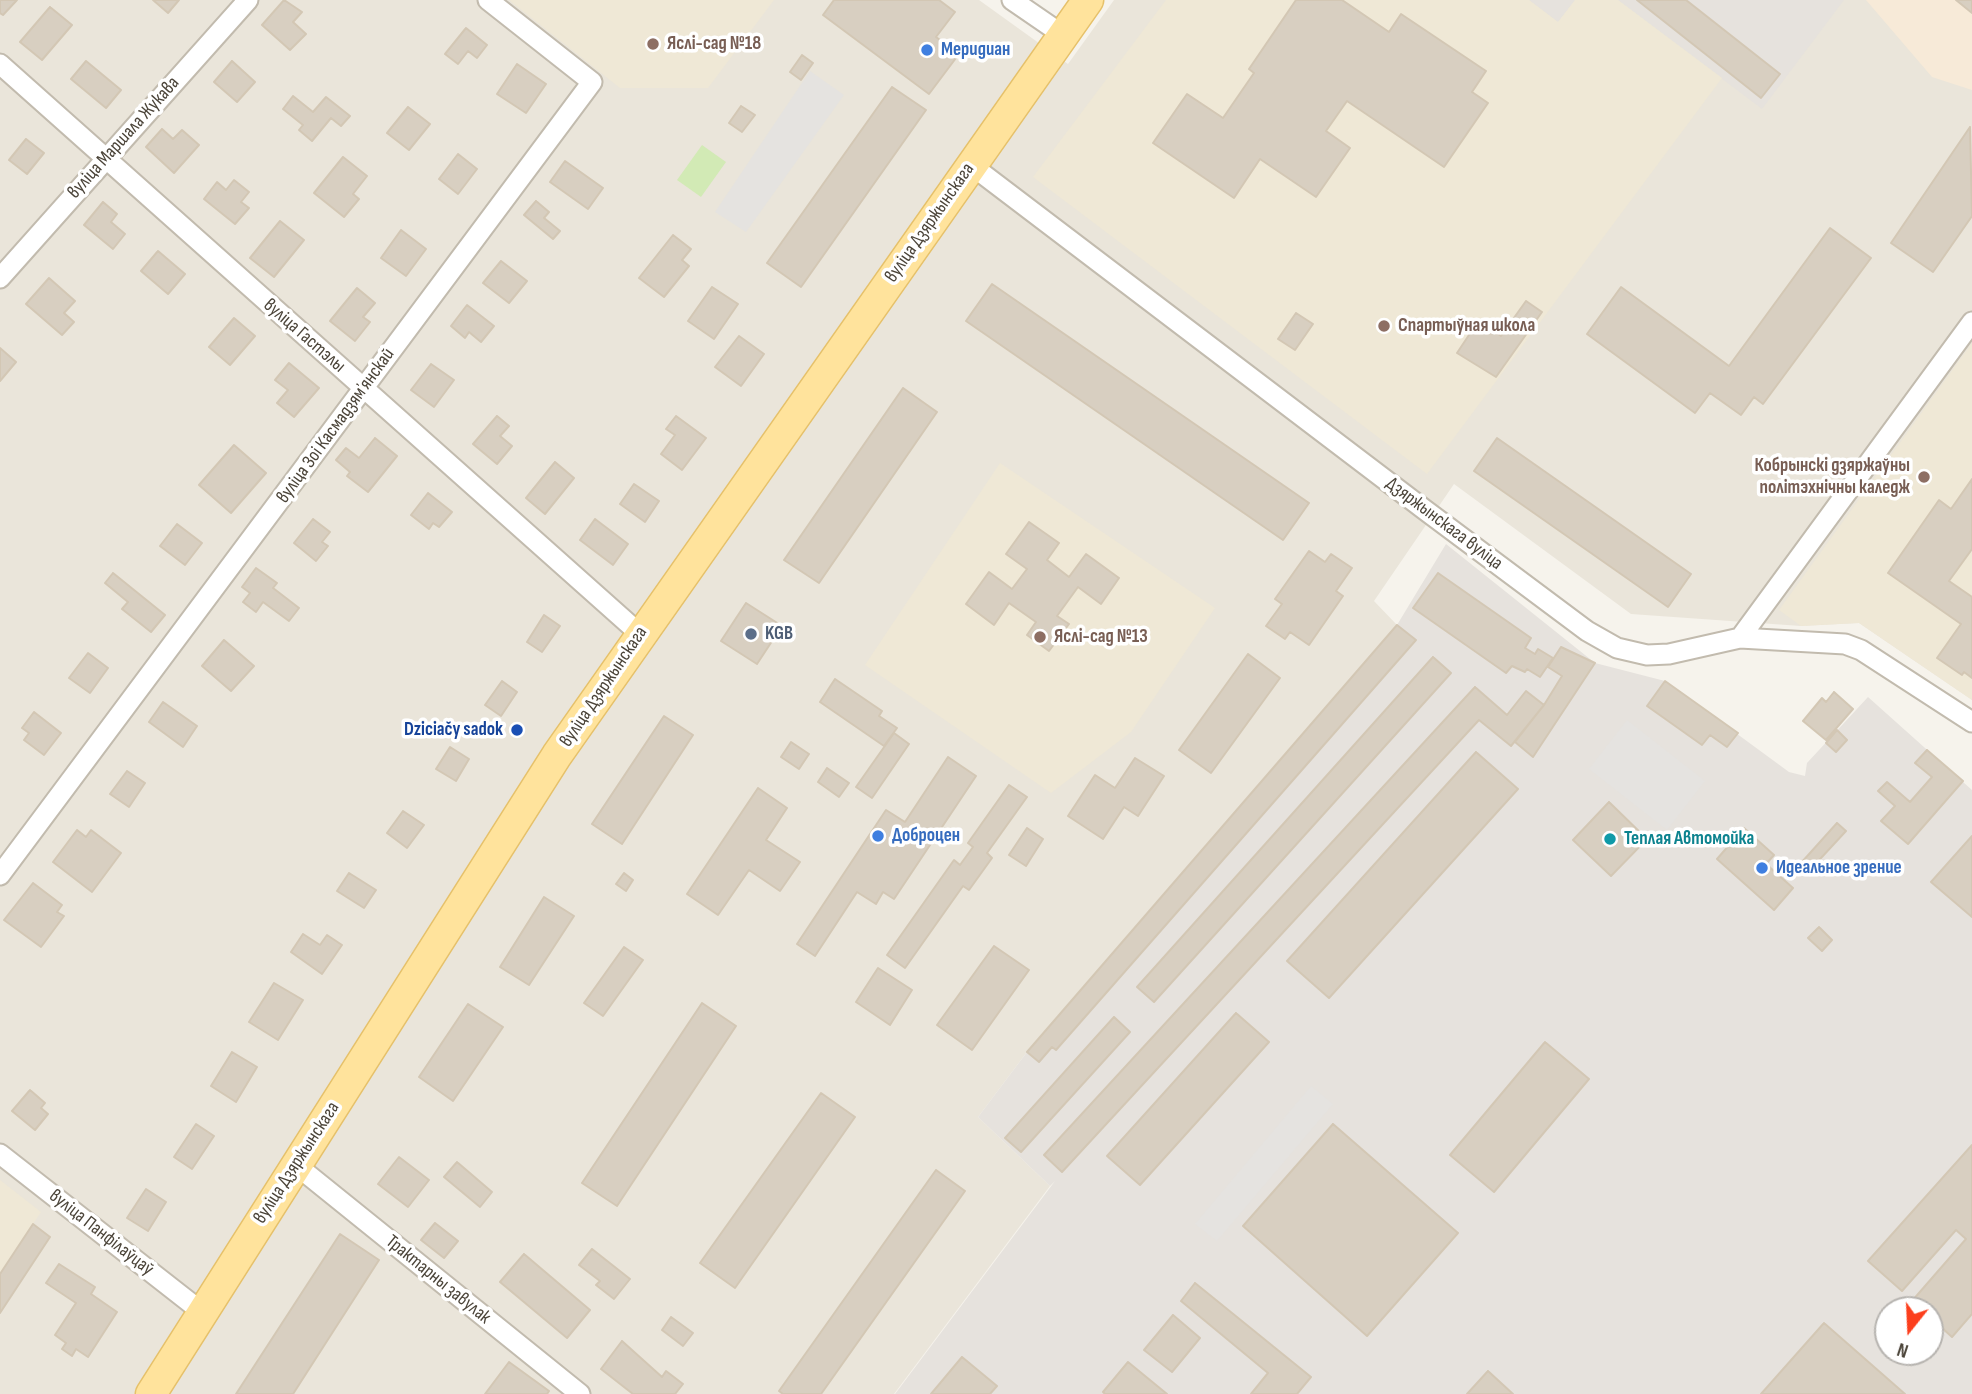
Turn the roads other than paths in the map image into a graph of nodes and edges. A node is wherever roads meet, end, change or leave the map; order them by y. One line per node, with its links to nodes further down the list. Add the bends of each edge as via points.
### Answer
1 (248, 0): 7 (street, вуліца Маршала Жукава)
2 (488, 0): 11 (street, вуліца Зоі Касмадзямʼянскай, via 592,82)
3 (1012, 0): 5 (street)
4 (1088, 0): 5 (main road, вуліца Дзяржынскага)
5 (1063, 35): 8 (main road, вуліца Дзяржынскага)
6 (0, 64): 7 (street, вуліца Гастэлы)
7 (104, 159): 9 (street, вуліца Маршала Жукава); 11 (street, вуліца Гастэлы)
8 (971, 165): 12 (main road, вуліца Дзяржынскага); 13 (street, Дзяржынскага вуліца, via 1587,631 1617,648 1647,655)
9 (0, 278)
10 (1972, 322): 13 (street)
11 (364, 390): 12 (street, вуліца Гастэлы); 15 (street, вуліца Зоі Касмадзямʼянскай)
12 (640, 634): 17 (main road, вуліца Дзяржынскага, via 557,755)
13 (1741, 638): 14 (street, Дзяржынскага вуліца, via 1845,644)
14 (1972, 722)
15 (0, 875)
16 (0, 1154): 18 (street, вуліца Панфілаўцаў)
17 (296, 1165): 18 (main road, вуліца Дзяржынскага); 20 (street, Трактарны завулак)
18 (202, 1311): 19 (main road, вуліца Дзяржынскага)
19 (151, 1394)
20 (580, 1394)

